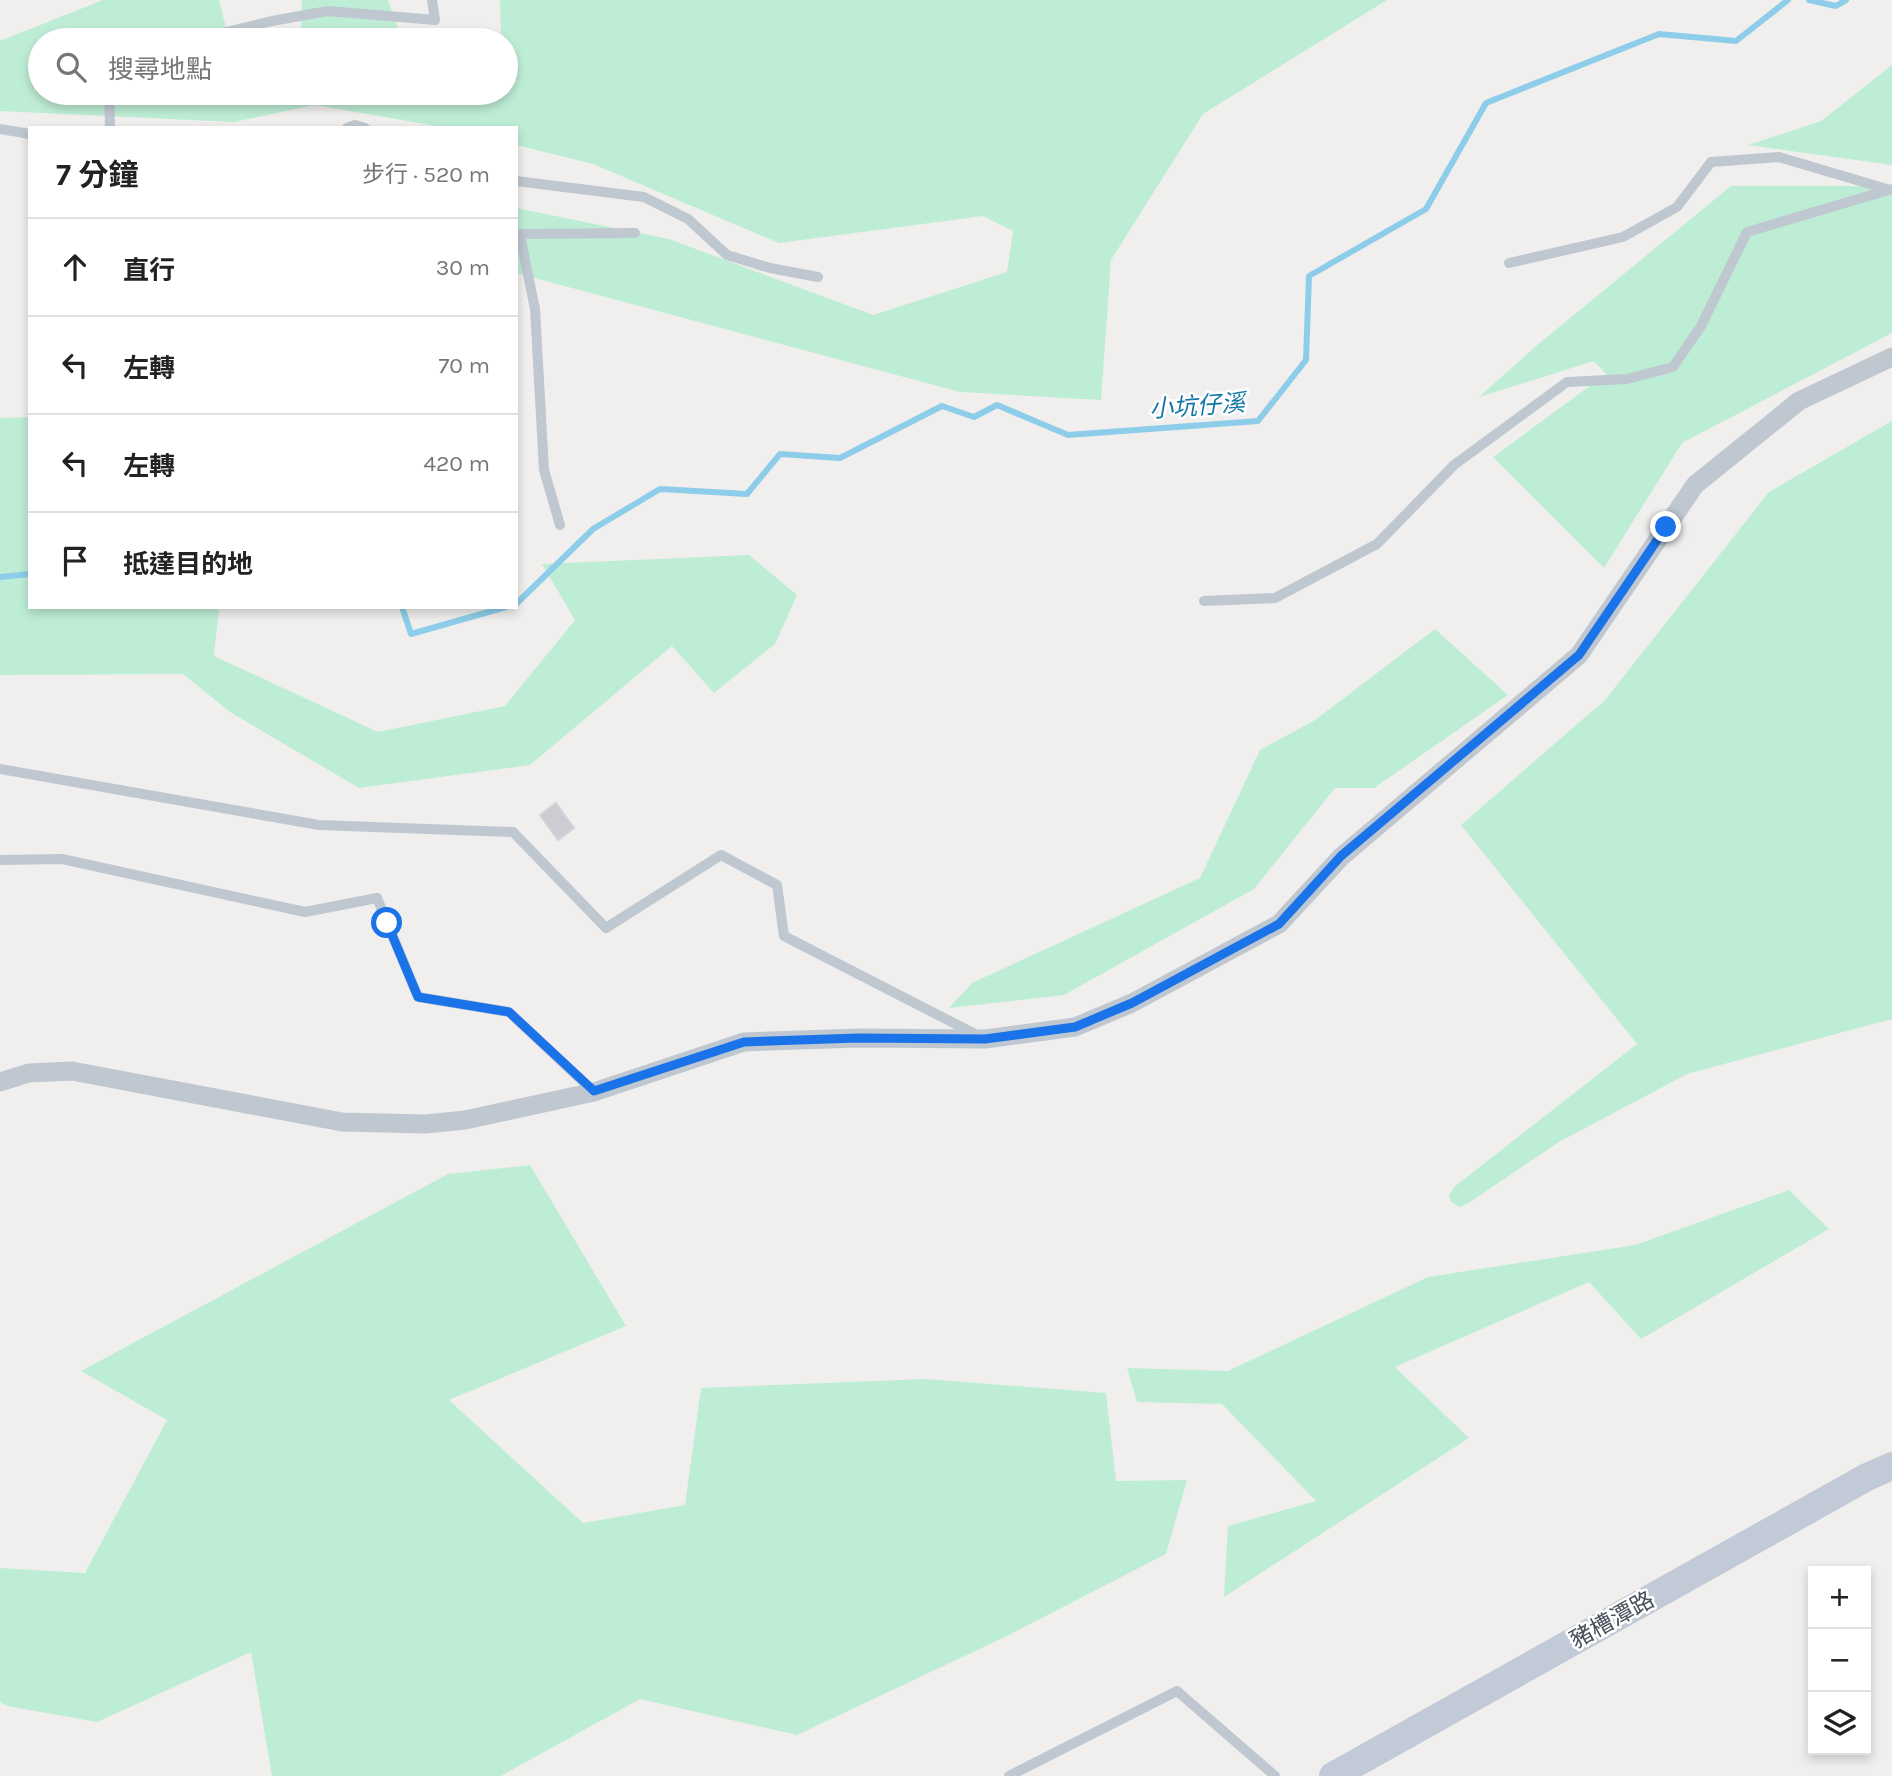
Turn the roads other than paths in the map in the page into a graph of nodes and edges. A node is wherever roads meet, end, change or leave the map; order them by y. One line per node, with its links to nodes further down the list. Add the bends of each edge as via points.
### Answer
1 (432, 0): 2 (lane, via 435,20 328,11)
2 (246, 28)
3 (109, 105): 4 (lane)
4 (110, 126)
5 (0, 129): 6 (lane)
6 (28, 134)
7 (518, 181): 12 (lane, via 644,197 688,219 727,255)
8 (1890, 189): 11 (lane, via 1780,157 1711,162 1678,207 1623,237); 15 (lane, via 1747,232 1701,326 1673,367 1627,379 1567,382 1454,465 1377,544 1275,598)
9 (635, 233): 10 (lane)
10 (518, 235): 14 (lane, via 535,309 544,470)
11 (1509, 263)
12 (818, 277)
13 (1892, 357): 18 (street, via 1799,401 1695,485 1579,655 1341,856 1279,924 1132,1003 1075,1027)
14 (560, 525)
15 (1204, 601)
16 (0, 769): 18 (lane, via 319,825 513,832 606,928 721,855 777,885 784,936)
17 (0, 860): 20 (lane, via 62,859 305,912 377,898 418,997 509,1012)
18 (985, 1039): 20 (street, via 744,1042)
19 (0, 1082): 20 (street, via 29,1073 72,1071 342,1122 414,1124 465,1120)
20 (594, 1091)
21 (1892, 1466): 24 (street, 豬槽潭路)
22 (1009, 1776): 23 (lane, via 1177,1691)
23 (1275, 1776)
24 (1333, 1776)

